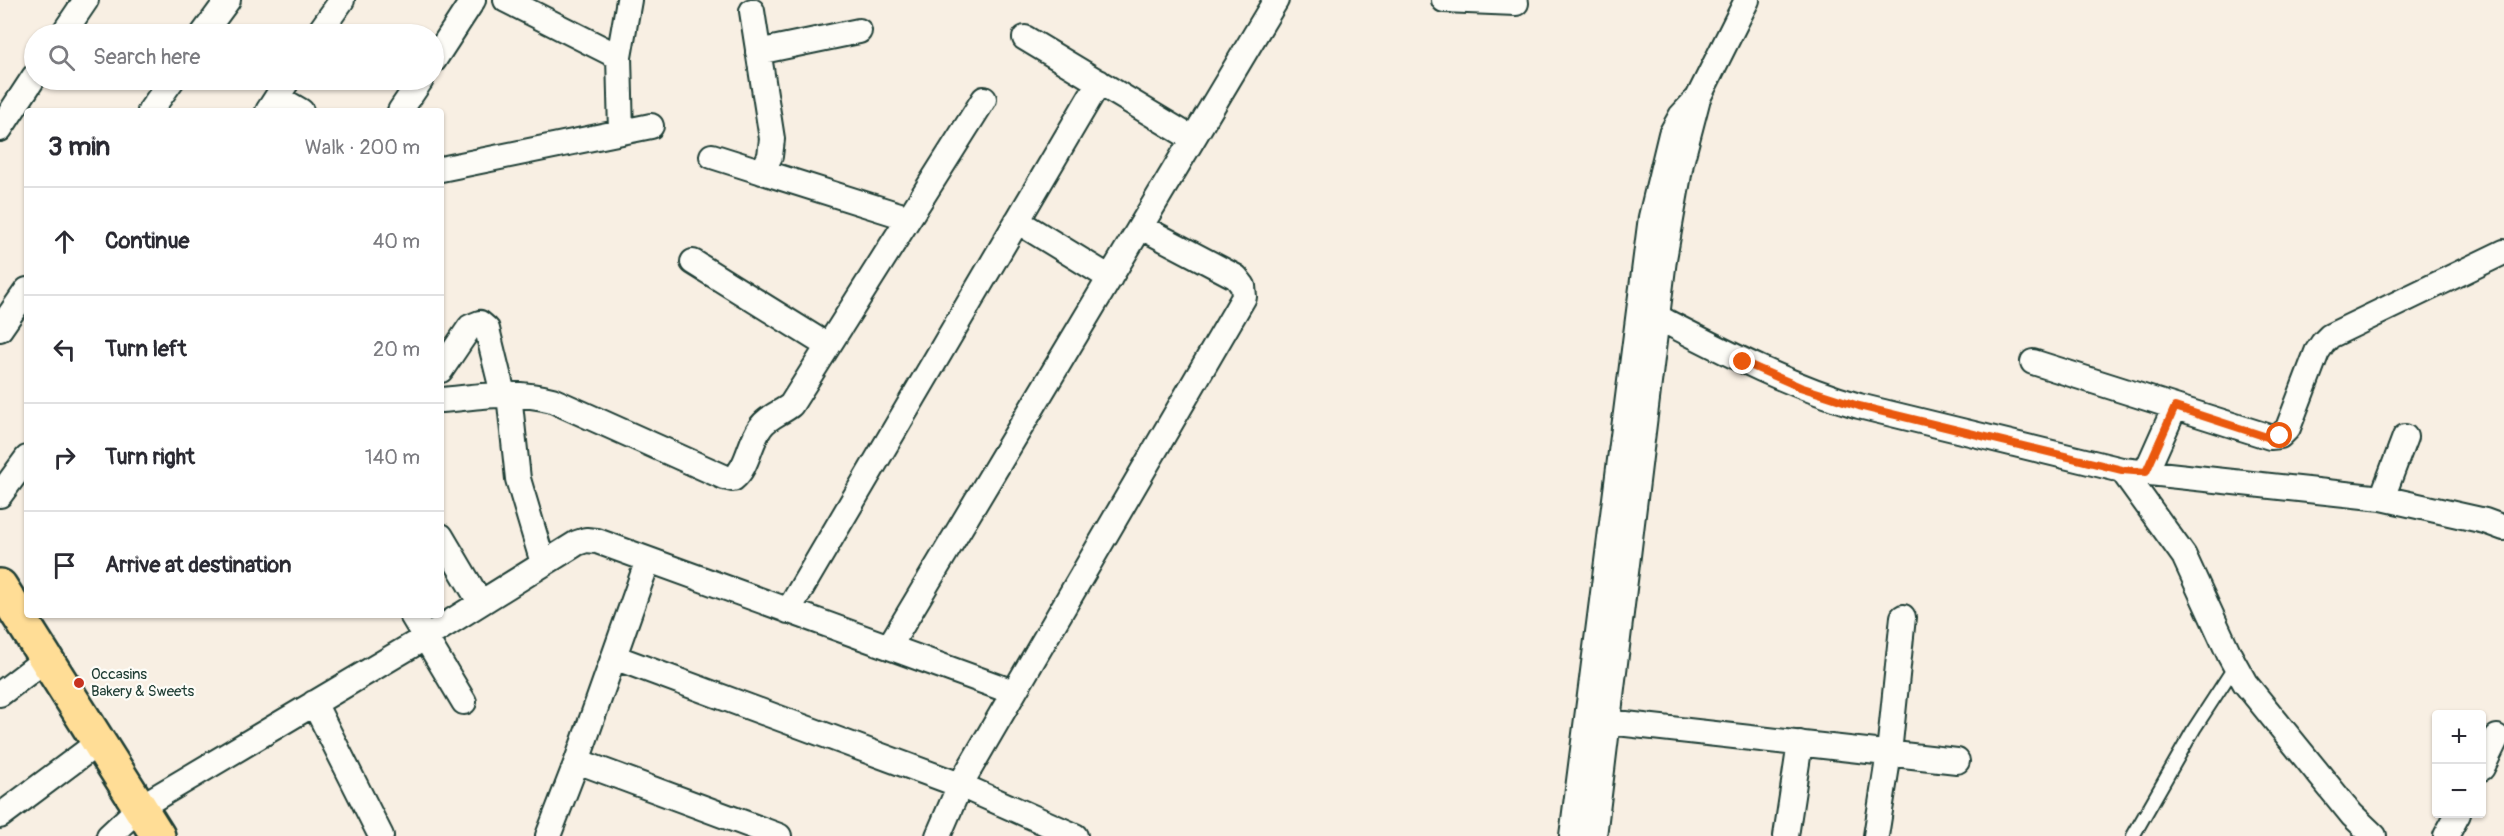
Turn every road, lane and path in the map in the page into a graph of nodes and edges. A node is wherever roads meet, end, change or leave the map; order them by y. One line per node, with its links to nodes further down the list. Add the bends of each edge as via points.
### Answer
1 (86, 0): 12 (street)
2 (228, 0): 13 (street)
3 (342, 0): 14 (street)
4 (473, 0): 17 (street)
5 (506, 0): 19 (street)
6 (629, 0): 19 (street)
7 (1276, 0): 31 (street)
8 (1444, 0): 10 (street)
9 (1747, 0): 24 (street)
10 (1516, 3)
11 (752, 11): 18 (street)
12 (70, 24)
13 (211, 24)
14 (325, 24)
15 (859, 31): 18 (street)
16 (1025, 38): 20 (street)
17 (444, 45)
18 (758, 52): 34 (street, via 772,139 770,156)
19 (619, 57): 30 (street)
20 (1099, 82): 31 (street); 36 (street)
21 (26, 90): 29 (street)
22 (165, 90): 26 (street)
23 (278, 96): 27 (street)
24 (1698, 98): 42 (street, via 1674,199); 94 (street, via 1671,134 1651,217)
25 (984, 99): 35 (street)
26 (152, 108)
27 (296, 108)
28 (651, 126): 30 (street)
29 (0, 129)
30 (621, 132): 33 (street)
31 (1193, 139): 37 (street)
32 (712, 156): 34 (street)
33 (444, 168)
34 (762, 172): 35 (street)
35 (909, 218): 44 (street)
36 (1017, 221): 40 (street); 62 (street)
37 (1141, 227): 40 (street); 70 (street, via 1236,277 1243,286 1244,297)
38 (2504, 252): 49 (street, via 2330,336 2317,352 2288,428 2280,436 2270,438)
39 (693, 262): 44 (street)
40 (1110, 278): 66 (street)
41 (24, 294): 43 (street)
42 (1657, 317): 52 (street, via 1766,373 1827,397); 74 (street)
43 (0, 329)
44 (828, 346): 47 (street, via 791,405 759,429 739,474 733,479 552,400)
45 (2033, 362): 49 (street)
46 (444, 366): 47 (street, via 470,327 480,323 487,329)
47 (506, 394): 48 (street); 59 (street, via 518,479)
48 (444, 400)
49 (2175, 407): 53 (street)
50 (2405, 437): 55 (street)
51 (23, 467): 54 (street)
52 (2122, 470): 53 (street); 69 (street, via 2184,556)
53 (2146, 472): 55 (street)
54 (0, 495)
55 (2382, 498): 56 (street)
56 (2504, 528)
57 (444, 541): 61 (street)
58 (648, 560): 59 (street, via 586,540); 62 (street); 67 (street)
59 (543, 563): 61 (street)
60 (0, 586): 68 (highway)
61 (480, 602): 65 (street)
62 (788, 611): 66 (street)
63 (1904, 617): 78 (street)
64 (414, 618): 65 (street)
65 (426, 637): 72 (street); 73 (street)
66 (889, 647): 70 (street)
67 (614, 657): 79 (street); 82 (street)
68 (46, 659): 71 (street); 76 (highway)
69 (2235, 666): 98 (lane); 99 (street, via 2352,815)
70 (1013, 692): 82 (street)
71 (0, 694)
72 (464, 702)
73 (314, 703): 83 (street); 89 (street)
74 (1608, 722): 77 (street); 95 (street)
75 (2497, 737): 81 (street)
76 (99, 742): 83 (highway); 84 (street)
77 (1800, 743): 78 (street); 96 (street)
78 (1889, 753): 80 (street); 97 (street)
79 (578, 761): 86 (street); 90 (street)
80 (1957, 761)
81 (2483, 764)
82 (960, 785): 92 (street); 93 (street)
83 (140, 807): 87 (street); 88 (highway)
84 (0, 816)
85 (2455, 818): 100 (street)
86 (753, 831): 91 (street)
87 (109, 836)
88 (158, 836)
89 (381, 836)
90 (548, 836)
91 (779, 836)
92 (938, 836)
93 (1075, 836)
94 (1572, 836)
95 (1594, 836)
96 (1786, 836)
97 (1876, 836)
98 (2133, 836)
99 (2374, 836)
100 (2446, 836)

